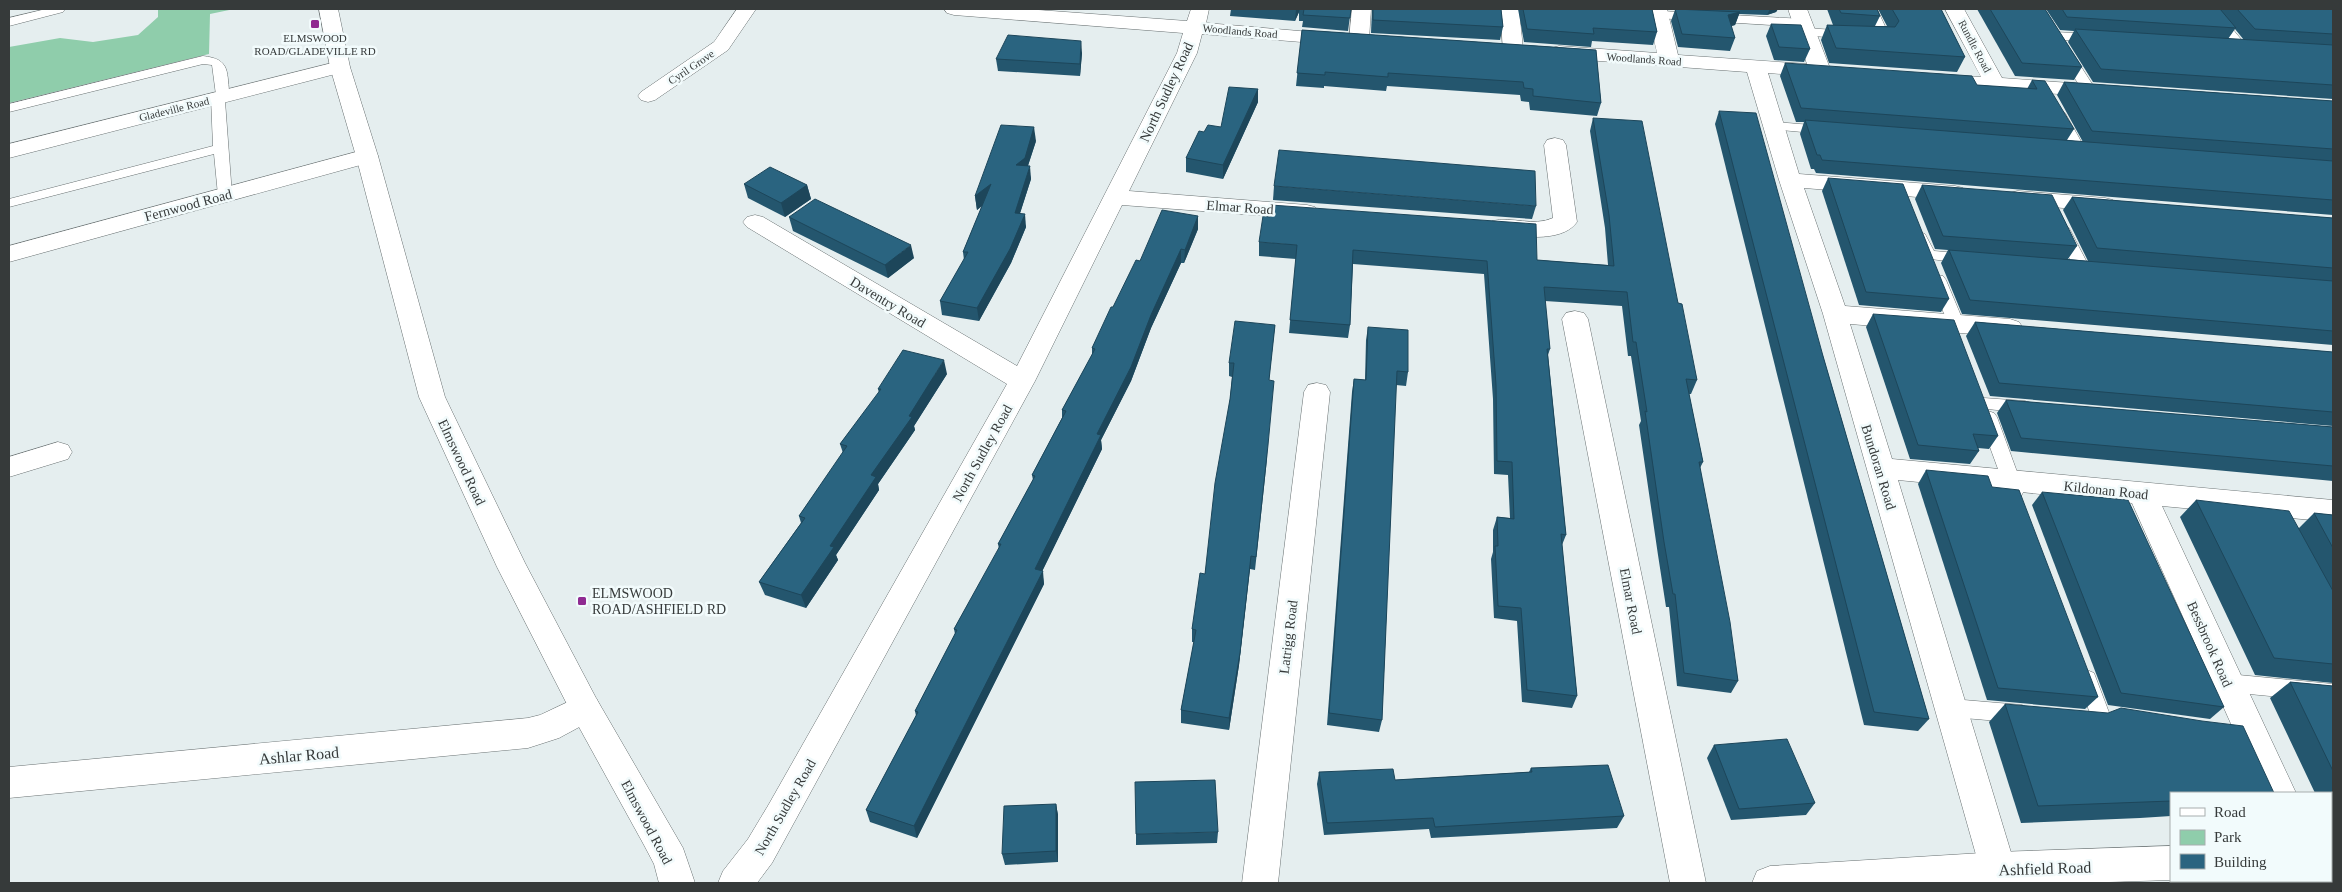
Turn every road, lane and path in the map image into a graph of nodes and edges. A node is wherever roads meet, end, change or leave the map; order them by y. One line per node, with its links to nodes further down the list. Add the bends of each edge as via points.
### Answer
1 (59, 9): 15 (lane)
2 (328, 9): 22 (street, Elmswood Road)
3 (746, 9): 28 (street, Cyril Grove, via 721,46)
4 (954, 9): 13 (street, Woodlands Road)
5 (1361, 9): 13 (street, Woodlands Road, via 1368,41)
6 (1509, 9): 20 (street, Woodlands Road, via 1520,50)
7 (1871, 9): 14 (lane, via 1884,37 1860,36)
8 (1955, 9): 24 (street, Rundle Road)
9 (2210, 9): 19 (lane, via 2245,47)
10 (1658, 12): 11 (lane); 12 (lane); 20 (street)
11 (1632, 13)
12 (1734, 14): 14 (lane)
13 (1198, 18): 40 (street, North Sudley Road, via 1187,53)
14 (1803, 21): 21 (street, Woodlands Road, via 1830,72)
15 (9, 22)
16 (2046, 22): 17 (lane)
17 (2054, 36): 18 (lane); 26 (lane)
18 (2104, 39)
19 (2221, 46)
20 (1668, 60): 21 (street, Woodlands Road)
21 (1756, 66): 31 (street, Bundoran Road)
22 (340, 67): 29 (street, Gladeville Road); 37 (street, Elmswood Road)
23 (1917, 78): 24 (street)
24 (1995, 84): 25 (street)
25 (2043, 87): 26 (street); 35 (lane, via 2084,150)
26 (2089, 90): 27 (street)
27 (2118, 92)
28 (648, 96)
29 (221, 98): 30 (lane, via 218,64 214,60 203,60); 34 (lane); 36 (street, Gladeville Road)
30 (9, 108)
31 (1775, 126): 32 (lane); 38 (street, Bundoran Road)
32 (1834, 131)
33 (1554, 145): 47 (street, via 1565,222 1546,230)
34 (220, 148): 39 (lane); 42 (lane)
35 (2060, 148)
36 (9, 151)
37 (367, 156): 39 (street, Fernwood Road); 73 (street, Elmswood Road, via 432,397 462,464)
38 (1790, 180): 41 (street, via 1905,198 1990,196); 54 (street, Bundoran Road)
39 (225, 195): 48 (street, Fernwood Road)
40 (1114, 197): 44 (street, Elmar Road); 58 (street, North Sudley Road)
41 (2049, 200): 43 (street); 52 (lane)
42 (9, 203)
43 (2122, 206)
44 (1330, 214)
45 (755, 222): 58 (street, Daventry Road)
46 (1915, 223): 49 (lane)
47 (1477, 225)
48 (9, 254)
49 (1928, 255): 50 (lane); 56 (lane)
50 (1985, 260)
51 (2062, 266): 52 (lane)
52 (2082, 268): 53 (lane)
53 (2101, 270)
54 (1835, 314): 56 (street); 65 (street, Bundoran Road)
55 (1575, 319): 84 (street, Elmar Road)
56 (1956, 329): 57 (street)
57 (2036, 330)
58 (1022, 381): 82 (street, North Sudley Road, via 782,815)
59 (1977, 386): 61 (lane)
60 (1316, 392): 83 (street, Latrigg Road)
61 (1984, 404): 62 (lane); 66 (lane)
62 (2042, 409)
63 (58, 452): 64 (street)
64 (9, 467)
65 (1879, 468): 66 (street, Kildonan Road); 74 (street, Bundoran Road)
66 (2011, 480): 67 (street, Kildonan Road); 68 (lane)
67 (2142, 493): 69 (street, Kildonan Road, via 2277,516); 71 (street, Bessbrook Road)
68 (2020, 506)
69 (2333, 511)
70 (2080, 660): 76 (lane)
71 (2228, 683): 72 (lane); 78 (street, Bessbrook Road, via 2241,732)
72 (2333, 693)
73 (585, 708): 77 (street, Ashlar Road, via 547,728 528,733); 81 (street, Elmswood Road, via 656,833)
74 (1952, 708): 75 (lane); 80 (street, Bundoran Road)
75 (2044, 716)
76 (2100, 717)
77 (9, 783)
78 (2278, 792)
79 (2170, 863): 80 (street, Ashfield Road)
80 (1998, 869): 85 (street, Ashfield Road)
81 (677, 883)
82 (736, 883)
83 (1260, 883)
84 (1688, 883)
85 (1770, 883)

